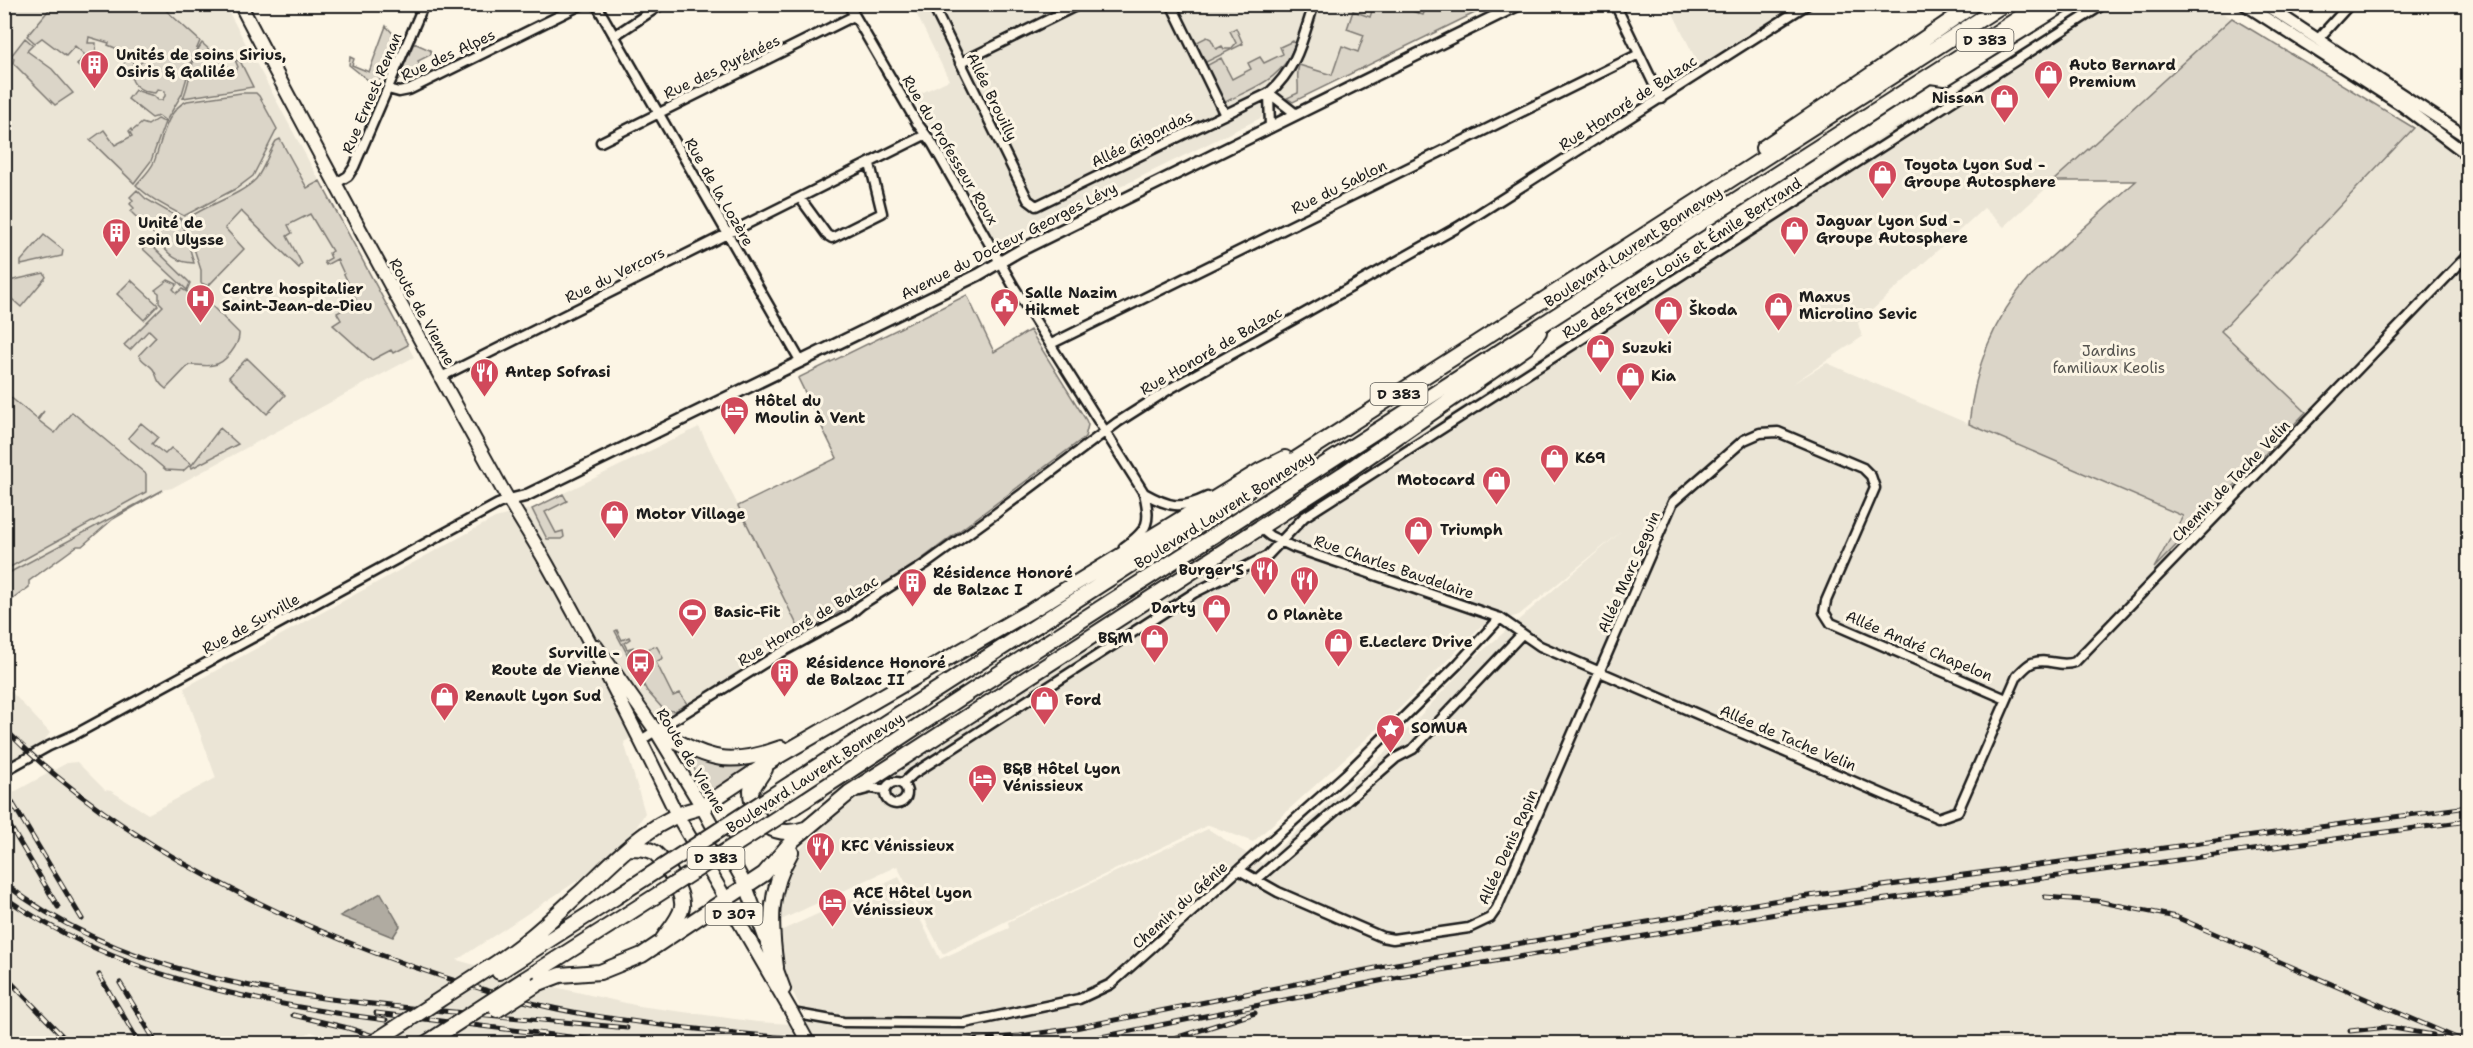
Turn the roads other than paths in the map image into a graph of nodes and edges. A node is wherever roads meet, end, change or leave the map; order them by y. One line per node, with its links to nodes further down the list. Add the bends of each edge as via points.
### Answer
1 (240, 4): 41 (main road, Route de Vienne)
2 (424, 4): 28 (street, Rue Ernest Renan)
3 (583, 4): 28 (street, Rue des Alpes, via 409,90)
4 (596, 4): 23 (street, Rue de la Lozère)
5 (662, 4): 23 (street)
6 (848, 4): 22 (street, Rue du Professeur Roux)
7 (932, 4): 26 (street, Allée Brouilly)
8 (1080, 4): 26 (street)
9 (1171, 4): 32 (street)
10 (1314, 4): 29 (street, via 1295,62)
11 (1520, 4): 33 (street, Avenue du Docteur Georges Lévy)
12 (1614, 4): 25 (street)
13 (1808, 4): 30 (street, Rue Honoré de Balzac)
14 (1975, 4): 40 (highway, via 1755,154)
15 (2004, 4): 40 (highway, Boulevard Laurent Bonnevay / D 383)
16 (2041, 4): 27 (highway, Boulevard Laurent Bonnevay / D 383)
17 (2064, 4): 27 (highway, via 1945,78)
18 (2104, 4): 58 (street, Rue des Frères Louis et Émile Bertrand, via 1304,517)
19 (2244, 4): 24 (street)
20 (2264, 4): 24 (street)
21 (2350, 4): 24 (street)
22 (854, 16): 31 (street, Rue des Pyrénées); 35 (street, Rue du Professeur Roux)
23 (614, 36): 31 (street, Rue de la Lozère)
24 (2315, 43): 36 (street); 38 (street)
25 (1639, 54): 30 (street); 48 (street, Rue du Sablon)
26 (960, 63): 43 (street, Allée Brouilly)
27 (1930, 76): 47 (highway, Boulevard Laurent Bonnevay / D 383)
28 (388, 89): 41 (street, Rue Ernest Renan, via 354,167 348,177)
29 (1269, 93): 32 (street, Allée Gigondas); 33 (street); 34 (street)
30 (1661, 99): 52 (street, Rue Honoré de Balzac, via 1502,200 1173,387)
31 (658, 113): 37 (street, Rue des Pyrénées); 44 (street, Rue de la Lozère)
32 (1224, 113): 43 (street, Allée Gigondas, via 1041,204 1036,206)
33 (1296, 114): 34 (street, Avenue du Docteur Georges Lévy)
34 (1270, 128): 46 (street, Avenue du Docteur Georges Lévy)
35 (925, 135): 39 (street, Rue du Vercors); 46 (street, Rue du Professeur Roux)
36 (2469, 138)
37 (601, 142)
38 (2469, 154)
39 (870, 164): 42 (street, Rue du Vercors); 42 (street, via 882,213 832,238)
40 (1740, 174): 53 (highway, Boulevard Laurent Bonnevay / D 383)
41 (335, 184): 50 (main road, Route de Vienne)
42 (801, 198): 44 (street, Rue du Vercors)
43 (1028, 200)
44 (727, 234): 49 (street, Rue de la Lozère); 50 (street, Rue du Vercors)
45 (2469, 255): 64 (street, Chemin de Tache Velin, via 2075,662 2032,663 2017,676)
46 (1000, 262): 48 (street, Rue du Professeur Roux); 49 (street, Avenue du Docteur Georges Lévy)
47 (1546, 323): 57 (highway, via 1527,347); 84 (highway, Boulevard Laurent Bonnevay / D 383, bridge, via 969,692 626,915)
48 (1051, 344): 52 (street, Rue du Professeur Roux)
49 (801, 362): 56 (street, Avenue du Docteur Georges Lévy, via 597,462)
50 (441, 377): 56 (main road, Route de Vienne)
51 (1778, 432): 63 (street, Allée Marc Seguin, via 1760,433 1744,440 1673,502); 64 (street, Allée André Chapelon, via 1863,468 1875,488 1826,601 1824,612 1831,623)
52 (1104, 433): 55 (street, Rue du Professeur Roux); 65 (street, Rue Honoré de Balzac, via 848,616 777,655)
53 (1323, 443): 54 (highway); 83 (highway, Boulevard Laurent Bonnevay / D 383, bridge, via 616,897)
54 (1261, 470): 55 (street, via 1190,504 1164,504); 59 (highway)
55 (1144, 493): 59 (street, Rue du Professeur Roux, via 1149,514 1144,529)
56 (509, 500): 61 (main road, Route de Vienne); 69 (street, Rue de Surville)
57 (1260, 528): 58 (street, Rue Charles Baudelaire); 72 (highway)
58 (1280, 542): 60 (street, Rue Charles Baudelaire); 70 (street, Rue des Frères Louis et Émile Bertrand, via 1267,556 1194,593)
59 (1066, 590): 66 (highway)
60 (1500, 618): 62 (street, Allée de Tache Velin); 77 (street, Chemin du Génie, via 1346,774)
61 (584, 631): 65 (main road, Route de Vienne); 67 (main road, Route de Vienne)
62 (1522, 634): 63 (street, Allée de Tache Velin, via 1540,646); 78 (street, via 1413,749 1396,758)
63 (1600, 671): 64 (street, Allée de Tache Velin, via 1938,818 1958,811); 78 (street, Allée Denis Papin, via 1497,908 1480,925 1403,939 1382,937)
64 (2006, 699)
65 (656, 731): 66 (highway, via 697,752 725,760 747,759); 67 (street, Rue Honoré de Balzac); 73 (main road, Route de Vienne)
66 (817, 734): 68 (highway)
67 (640, 740): 74 (main road, Route de Vienne)
68 (777, 757): 73 (highway); 75 (highway, via 753,784 754,810 770,829 784,832)
69 (4, 771)
70 (902, 784): 71 (street, via 892,783); 71 (street, via 906,797 899,804 888,801)
71 (885, 790): 72 (street, via 864,789)
72 (830, 806): 75 (highway)
73 (702, 807): 74 (highway); 79 (main road, Route de Vienne / D 307)
74 (677, 815): 76 (highway, via 652,828); 80 (main road, Route de Vienne / D 307)
75 (807, 828): 79 (highway); 82 (highway, via 784,863 774,894 770,929)
76 (628, 848): 81 (highway, via 654,852 680,895 680,913); 83 (highway)
77 (1239, 870): 78 (street, Allée Denis Papin); 85 (street, Chemin du Génie, via 1111,984 1079,999 965,1023 843,1022)
78 (1256, 880)
79 (746, 886): 80 (highway); 82 (main road, Route de Vienne / D 307)
80 (726, 900): 81 (highway); 85 (main road, Route de Vienne / D 307)
81 (660, 943): 84 (highway, via 607,970)
82 (776, 967): 85 (main road, Route de Vienne / D 307)
83 (493, 970): 86 (highway, bridge); 87 (highway, Boulevard Laurent Bonnevay / D 383)
84 (532, 981): 88 (highway, Boulevard Laurent Bonnevay / D 383, bridge)
85 (792, 1013): 89 (main road, D 307, bridge)
86 (371, 1044)
87 (388, 1044)
88 (425, 1044)
89 (809, 1044)

